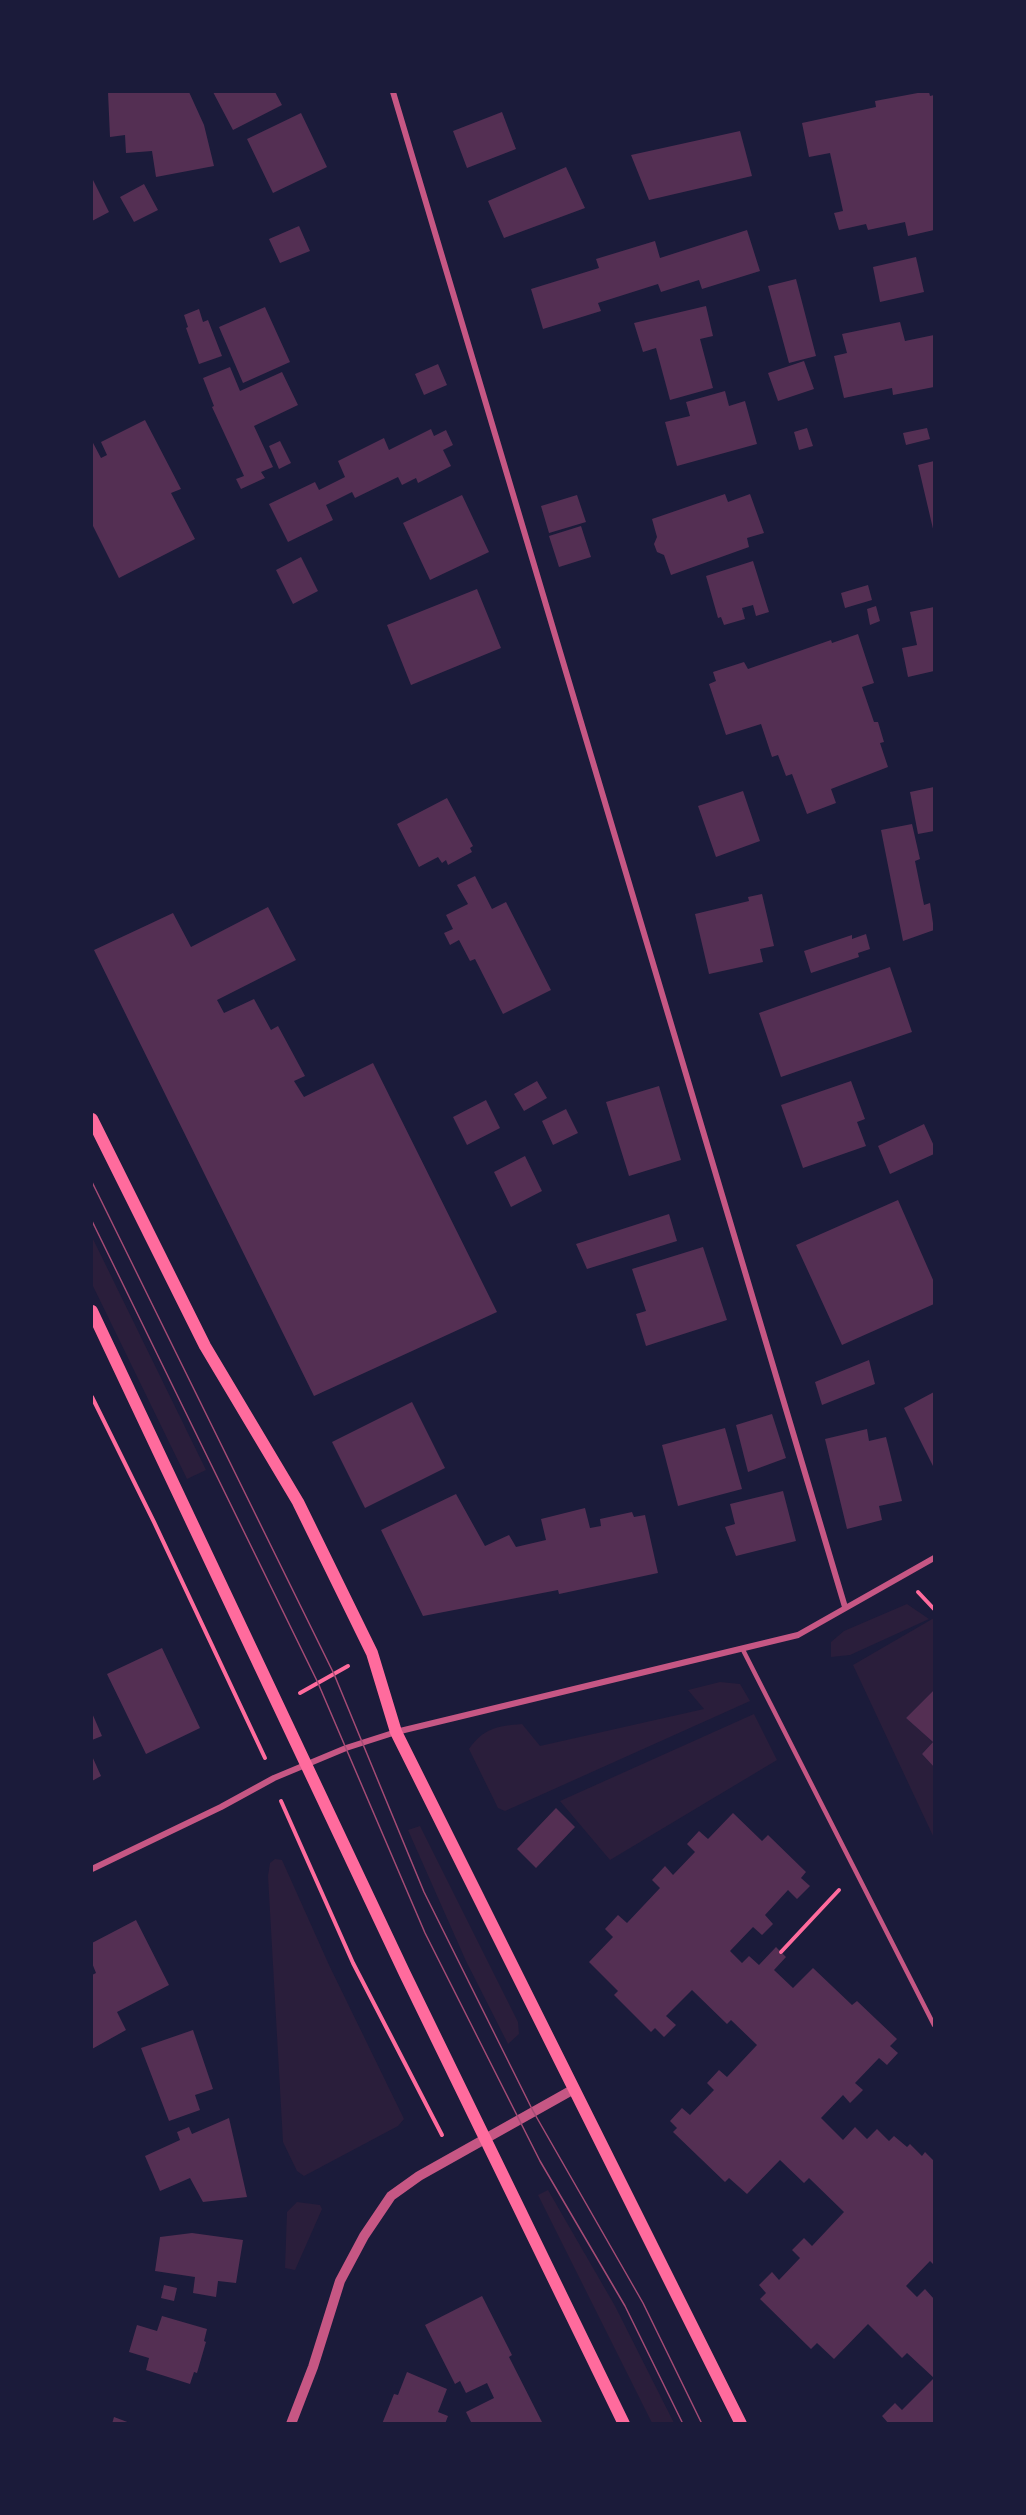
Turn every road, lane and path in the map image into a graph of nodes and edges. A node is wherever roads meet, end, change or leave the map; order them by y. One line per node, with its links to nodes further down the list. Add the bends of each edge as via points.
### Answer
1 (393, 92): 6 (street)
2 (92, 1119): 10 (main road, via 205,1346 298,1502 372,1653)
3 (92, 1311): 11 (main road)
4 (92, 1397): 12 (path)
5 (934, 1558): 6 (street)
6 (845, 1607): 7 (street, via 798,1635)
7 (742, 1650): 10 (street); 14 (lane)
8 (341, 1670): 9 (path)
9 (294, 1696)
10 (396, 1732): 11 (street); 17 (main road)
11 (307, 1766): 12 (street); 18 (main road)
12 (274, 1778): 13 (street); 19 (path, via 353,1963)
13 (92, 1869)
14 (856, 1872): 15 (path); 16 (lane)
15 (782, 1952)
16 (934, 2025)
17 (574, 2089): 18 (street); 22 (main road)
18 (485, 2138): 19 (street); 21 (main road)
19 (453, 2157): 20 (street, via 391,2196 363,2236 340,2281 314,2367)
20 (291, 2424)
21 (624, 2424)
22 (741, 2424)

